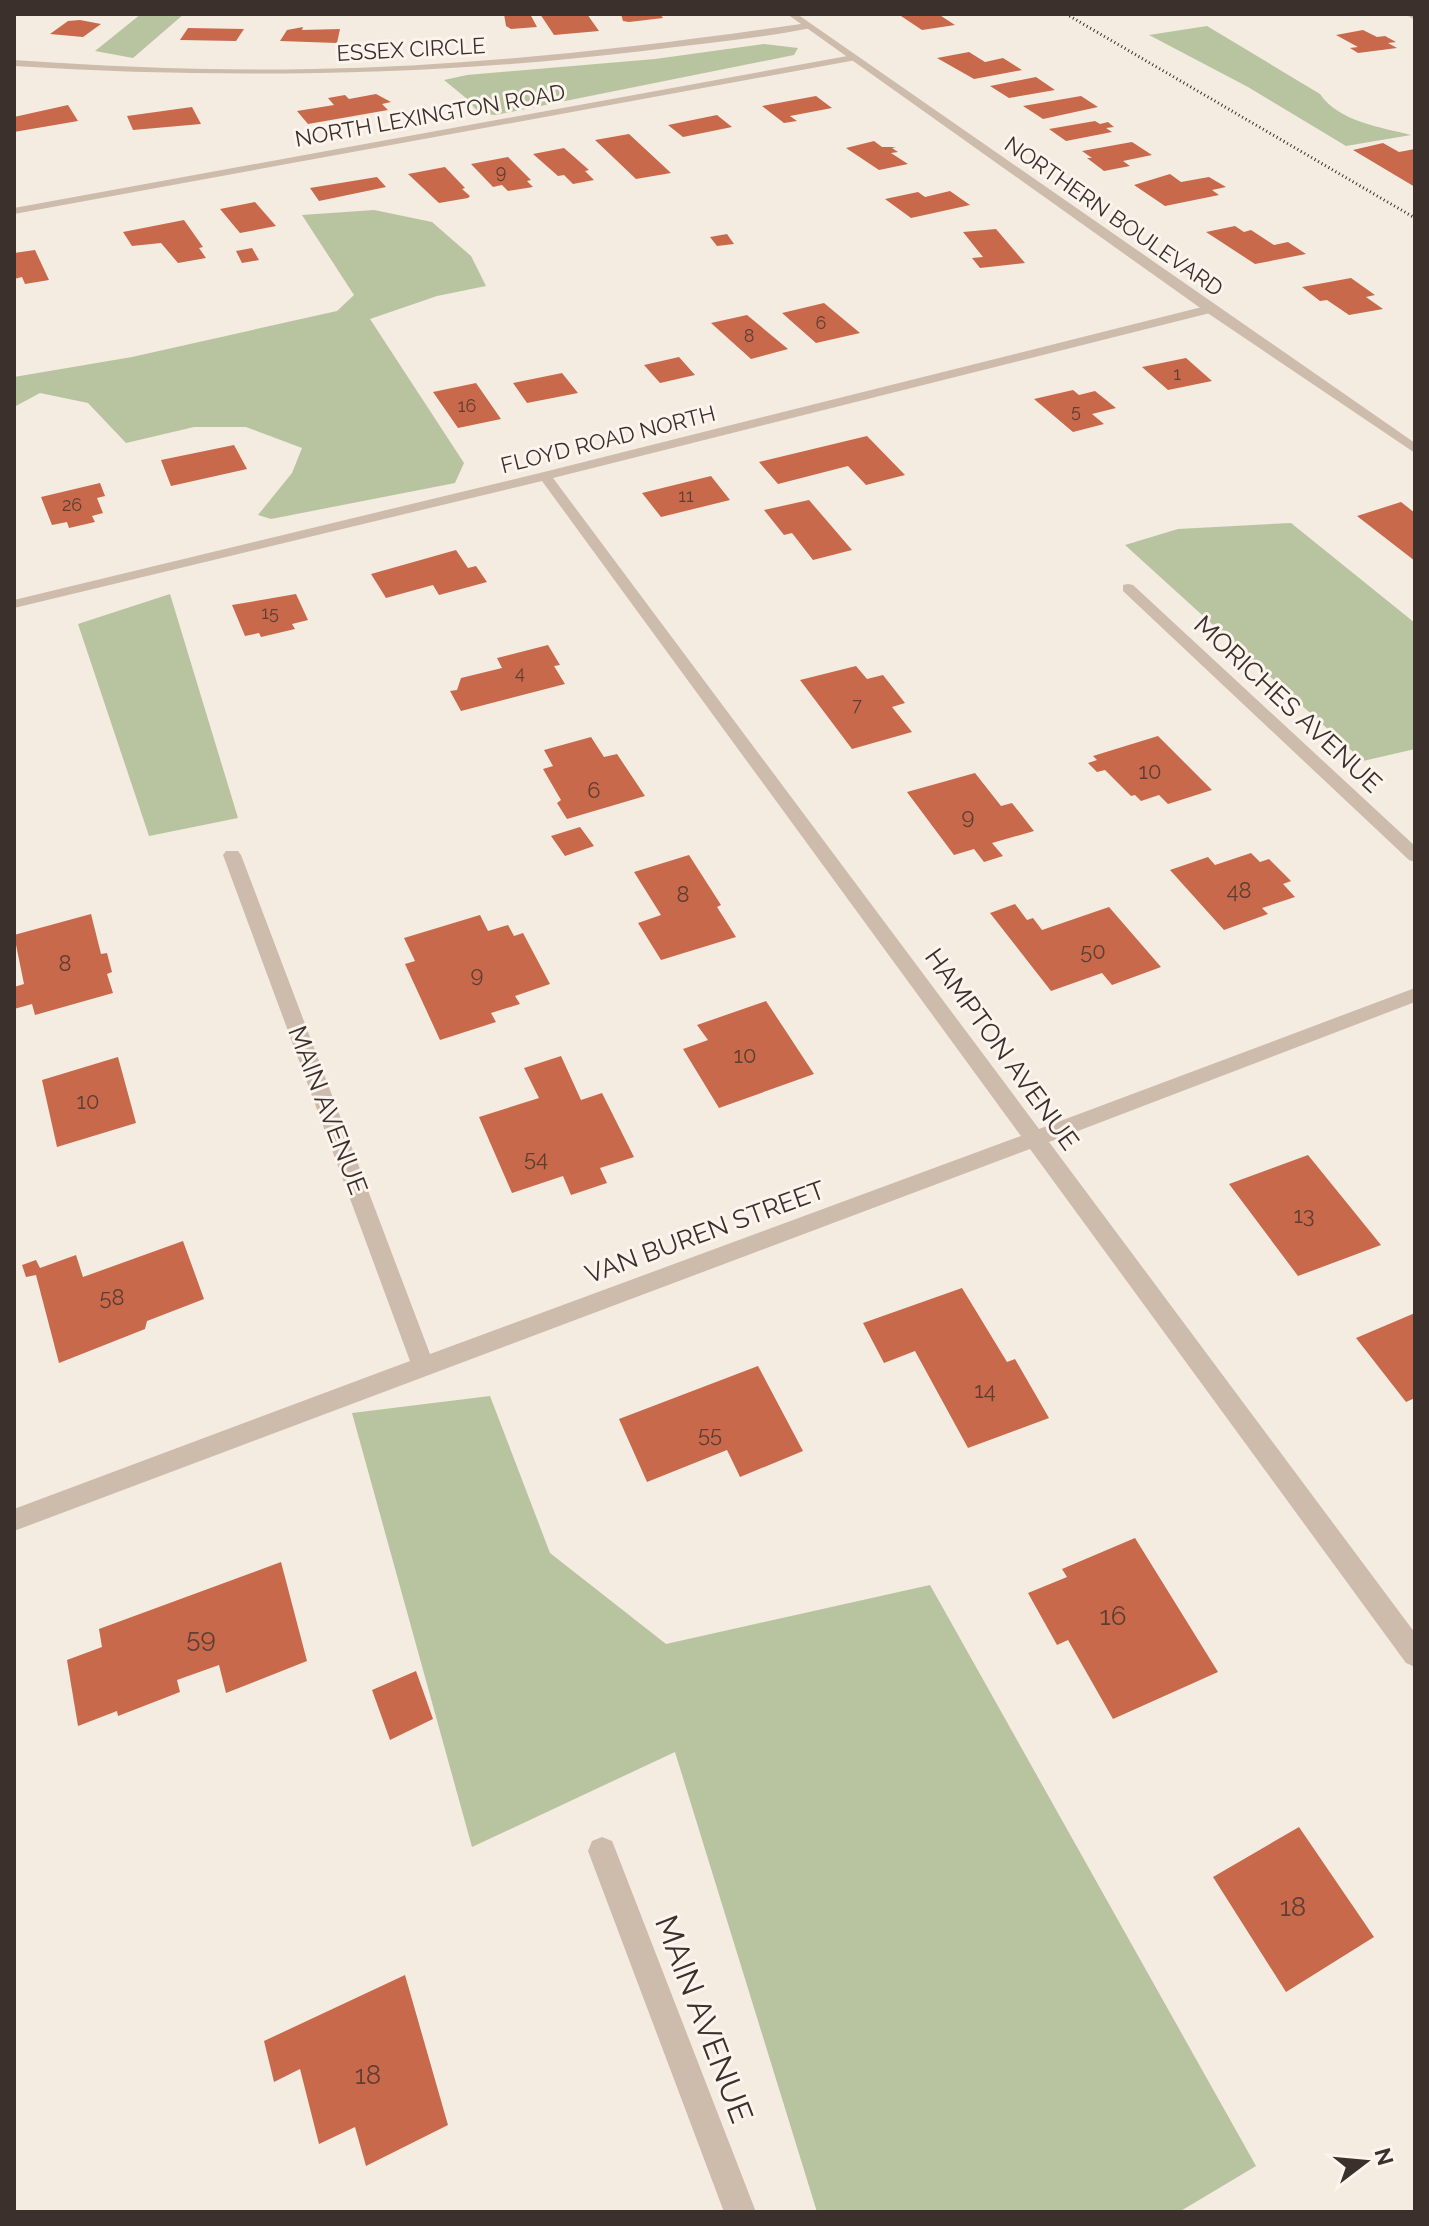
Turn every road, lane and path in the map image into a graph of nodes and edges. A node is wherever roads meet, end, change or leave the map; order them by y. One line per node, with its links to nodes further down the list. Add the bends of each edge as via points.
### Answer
1 (791, 14): 4 (street, NORTHERN BOULEVARD)
2 (1409, 14): 3 (street)
3 (1415, 17)
4 (808, 26): 5 (street, NORTHERN BOULEVARD); 6 (street, ESSEX CIRCLE, via 638,51 404,69 155,72)
5 (853, 58): 7 (street, NORTH LEXINGTON ROAD); 8 (street, NORTHERN BOULEVARD)
6 (14, 63)
7 (14, 211)
8 (1210, 309): 9 (street, NORTHERN BOULEVARD); 10 (street, FLOYD ROAD NORTH)
9 (1415, 449)
10 (545, 476): 12 (street, FLOYD ROAD NORTH); 16 (street, HAMPTON AVENUE)
11 (1128, 588): 14 (street, MORICHES AVENUE)
12 (14, 604)
13 (232, 855): 17 (street, MAIN AVENUE)
14 (1415, 856)
15 (1415, 995): 16 (street, VAN BUREN STREET)
16 (1037, 1140): 17 (street, VAN BUREN STREET); 19 (street, HAMPTON AVENUE)
17 (423, 1365): 18 (street, VAN BUREN STREET)
18 (14, 1520)
19 (1415, 1654)
20 (602, 1851): 21 (street, MAIN AVENUE)
21 (740, 2212)

